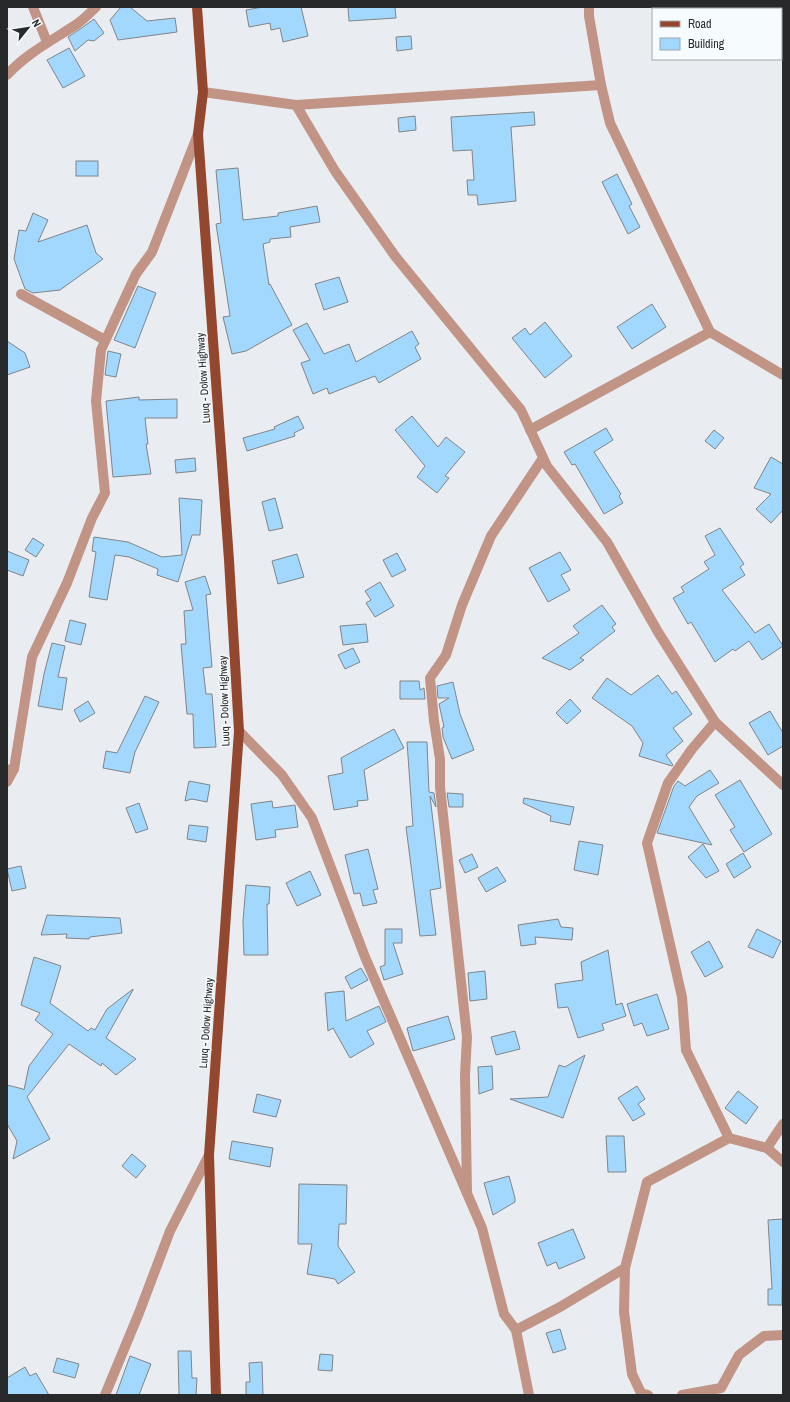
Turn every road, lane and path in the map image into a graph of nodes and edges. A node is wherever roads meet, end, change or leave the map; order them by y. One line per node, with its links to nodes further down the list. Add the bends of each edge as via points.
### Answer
1 (33, 7): 5 (street)
2 (96, 7): 5 (street, via 78,23)
3 (197, 7): 8 (main road, Luuq - Dolow Highway)
4 (589, 7): 7 (street)
5 (47, 42): 6 (street)
6 (7, 75)
7 (601, 85): 9 (street); 12 (street, via 610,123)
8 (203, 92): 9 (street); 10 (main road, Luuq - Dolow Highway)
9 (296, 105): 15 (street, via 335,171 395,256 521,410)
10 (198, 134): 13 (street, via 152,252 136,274); 18 (main road, Luuq - Dolow Highway)
11 (20, 294): 13 (street)
12 (710, 332): 14 (street); 15 (street)
13 (105, 340): 19 (street, via 101,350 96,401 105,493 32,657)
14 (783, 375)
15 (530, 430): 16 (street)
16 (544, 458): 17 (street, via 547,466 607,542 658,632); 27 (street, via 491,536 462,605 446,655 430,678 467,1037)
17 (715, 722): 21 (street); 23 (street, via 668,783 647,843 682,997 686,1050)
18 (239, 732): 25 (main road, Luuq - Dolow Highway); 27 (street, via 282,776 312,818 365,957)
19 (10, 770): 20 (street)
20 (7, 782)
21 (783, 785)
22 (783, 1124): 24 (street)
23 (729, 1138): 24 (street); 28 (street, via 647,1182)
24 (767, 1148): 26 (street)
25 (209, 1154): 31 (street, via 170,1231); 32 (main road, Luuq - Dolow Highway)
26 (783, 1162)
27 (467, 1193): 29 (street, via 482,1228 504,1314)
28 (625, 1268): 29 (street); 34 (street, via 624,1312 632,1374 641,1393)
29 (516, 1330): 33 (street)
30 (783, 1335): 35 (street, via 764,1336 739,1355 721,1388)
31 (104, 1395)
32 (216, 1395)
33 (529, 1395)
34 (648, 1395)
35 (682, 1395)

